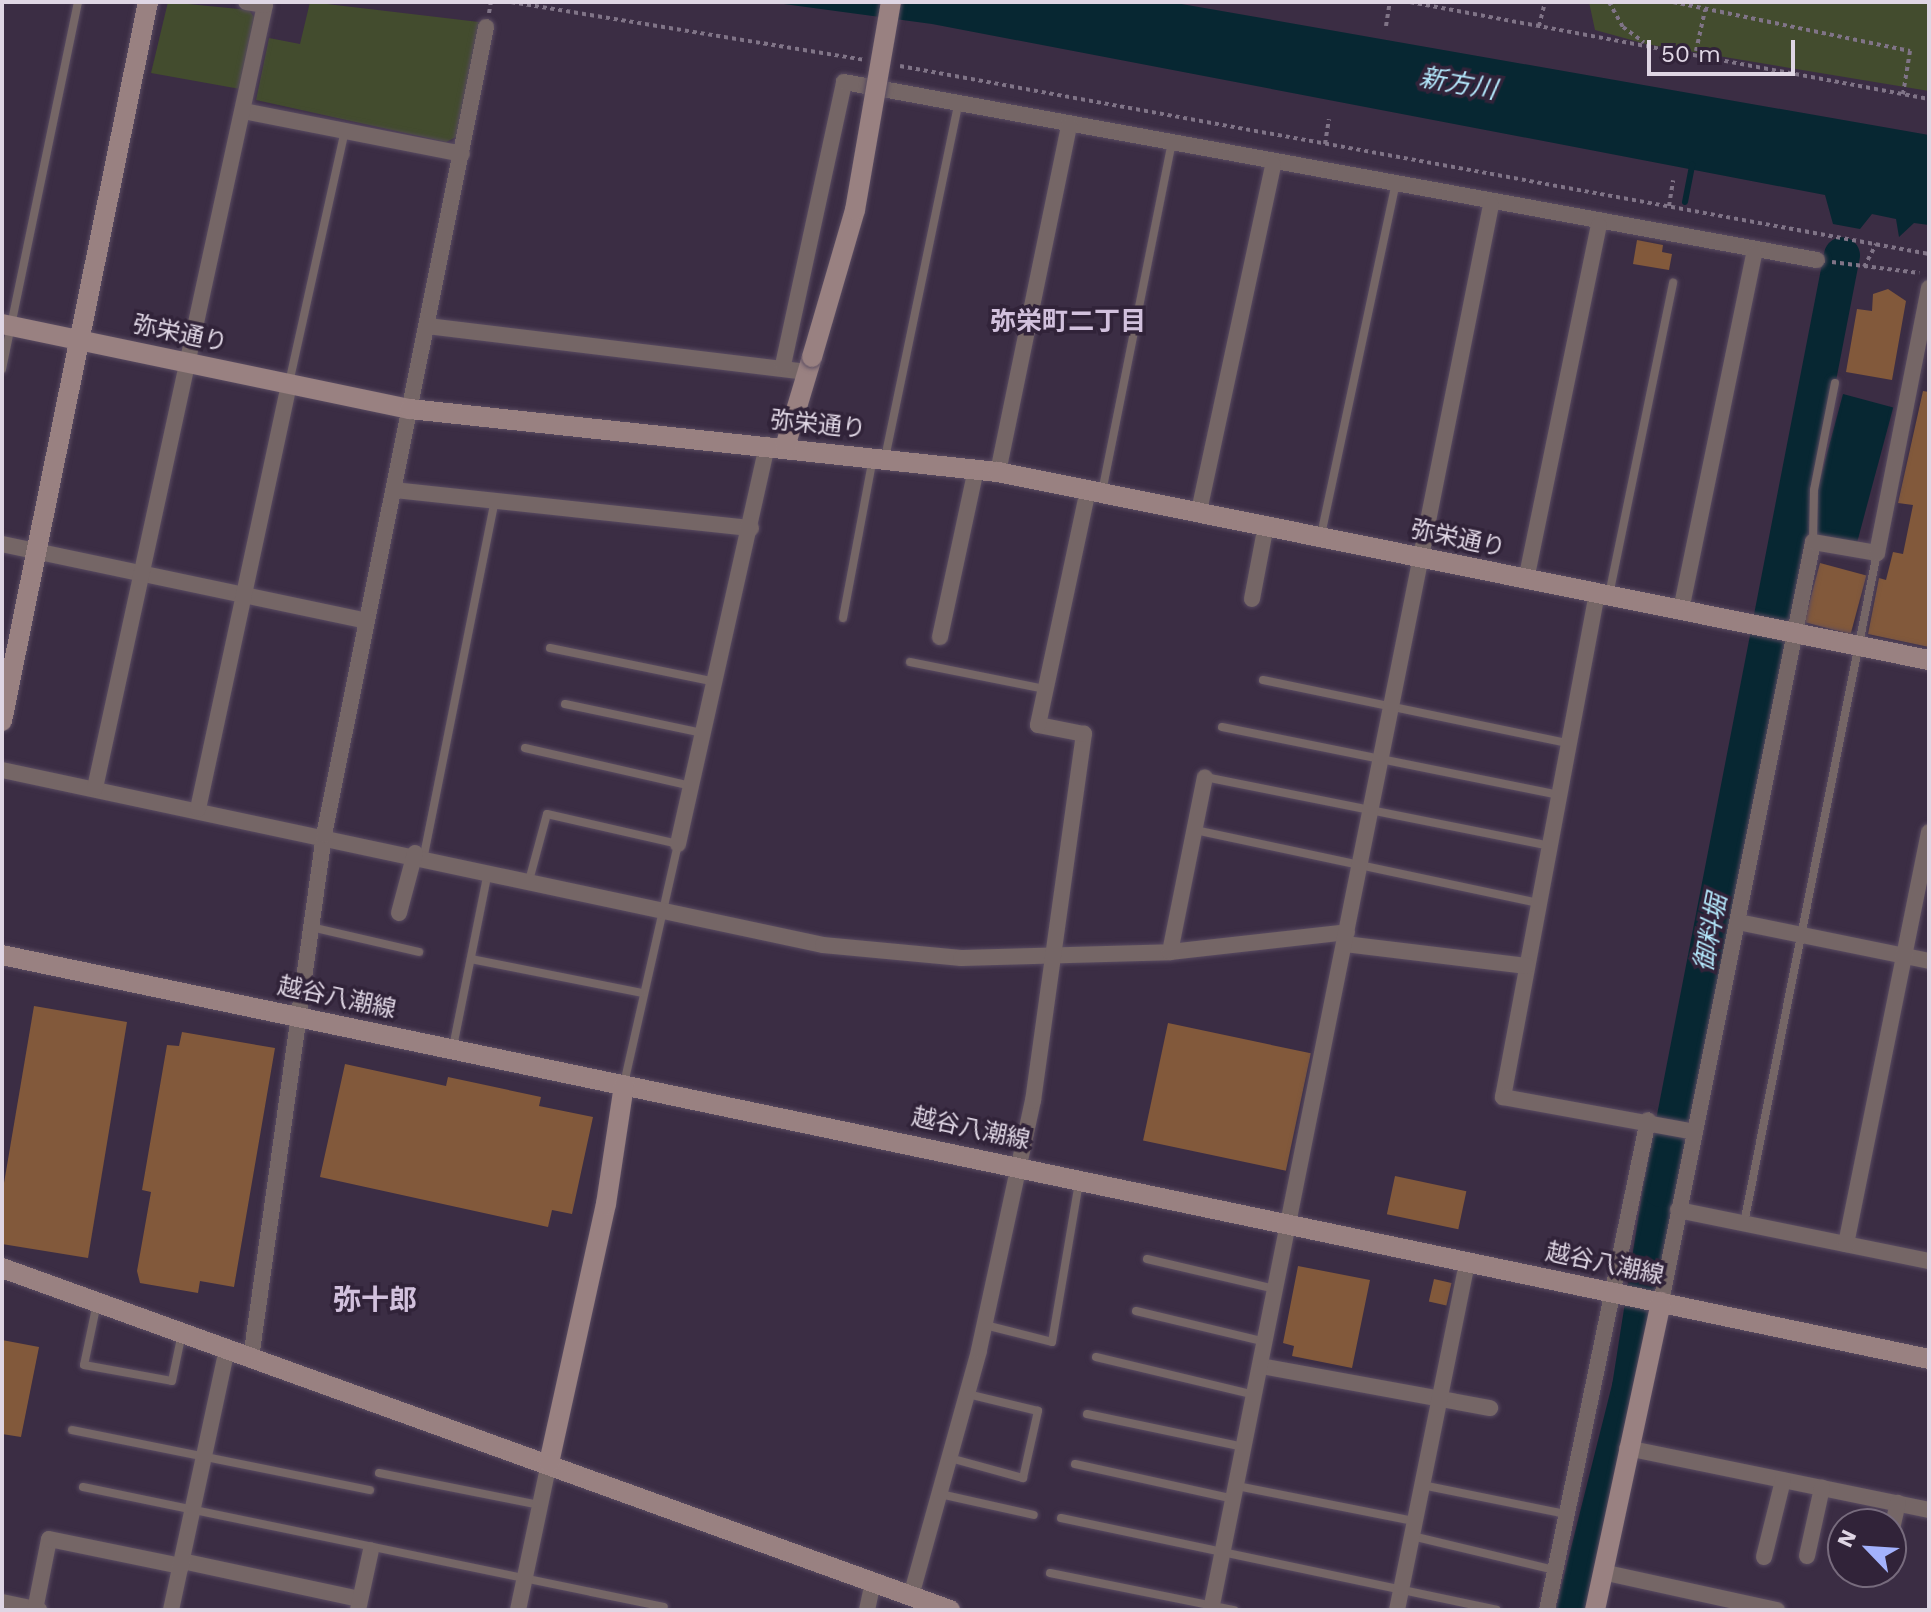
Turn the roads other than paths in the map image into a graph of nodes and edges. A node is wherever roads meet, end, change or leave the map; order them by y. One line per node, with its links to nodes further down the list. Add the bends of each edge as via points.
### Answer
1 (78, 2): 20 (lane)
2 (148, 2): 22 (street)
3 (246, 2): 7 (street, via 265,5)
4 (891, 2): 24 (street, bridge, via 855,210)
5 (486, 27): 11 (street)
6 (958, 104): 8 (street); 25 (street, via 844,82); 31 (lane)
7 (243, 111): 9 (street); 23 (street)
8 (1069, 126): 10 (street); 33 (street)
9 (345, 131): 11 (street); 28 (lane)
10 (1171, 146): 12 (street); 35 (lane)
11 (462, 154): 21 (street)
12 (1273, 165): 13 (street); 37 (street)
13 (1395, 187): 14 (street); 40 (lane)
14 (1491, 205): 15 (street); 45 (street)
15 (1599, 225): 16 (street); 47 (street)
16 (1754, 254): 17 (street); 51 (street)
17 (1822, 261)
18 (1673, 282): 48 (lane)
19 (1929, 288): 44 (street)
20 (6, 325): 22 (street, 弥栄通り); 26 (lane)
21 (427, 326): 25 (street); 29 (street)
22 (80, 340): 23 (street, 弥栄通り); 43 (street)
23 (188, 363): 28 (street, 弥栄通り); 46 (street)
24 (810, 364): 25 (street); 30 (street)
25 (783, 365)
26 (2, 369)
27 (1835, 383): 41 (lane, via 1814,490)
28 (289, 384): 29 (street, 弥栄通り); 49 (street)
29 (410, 409): 30 (street, 弥栄通り); 34 (street)
30 (776, 446): 31 (street, 弥栄通り); 39 (street)
31 (879, 458): 32 (street, 弥栄通り); 52 (lane)
32 (976, 469): 33 (street, 弥栄通り); 55 (street)
33 (998, 472): 35 (street, 弥栄通り)
34 (394, 490): 36 (street); 53 (street)
35 (1095, 491): 37 (street, 弥栄通り); 62 (street)
36 (495, 501): 39 (street); 83 (lane)
37 (1199, 511): 38 (street, 弥栄通り)
38 (1266, 525): 40 (street, 弥栄通り); 50 (street)
39 (751, 528): 61 (street)
40 (1321, 536): 45 (street, 弥栄通り)
41 (1813, 542): 44 (street); 54 (street)
42 (2, 544): 43 (street)
43 (37, 551): 46 (street); 65 (street)
44 (1877, 553): 56 (lane)
45 (1422, 557): 47 (street, 弥栄通り); 64 (street)
46 (142, 574): 49 (street); 74 (street)
47 (1526, 580): 48 (street, 弥栄通り)
48 (1603, 594): 51 (street, 弥栄通り); 68 (street)
49 (243, 595): 53 (street); 76 (street)
50 (1252, 599)
51 (1681, 610): 54 (street, 弥栄通り)
52 (843, 618)
53 (366, 621): 80 (street)
54 (1792, 633): 56 (street, 弥栄通り); 90 (street)
55 (940, 637)
56 (1859, 646): 58 (street, 弥栄通り); 92 (lane)
57 (550, 648): 61 (lane)
58 (1929, 660)
59 (910, 662): 62 (lane)
60 (1263, 680): 64 (lane)
61 (716, 682): 67 (street)
62 (1045, 689): 95 (street, via 1038,725 1084,734)
63 (565, 704): 67 (lane)
64 (1393, 704): 68 (lane); 70 (street)
65 (2, 721)
66 (1222, 727): 70 (lane)
67 (703, 733): 73 (street)
68 (1568, 743): 75 (street)
69 (525, 748): 73 (lane)
70 (1381, 762): 75 (lane); 77 (street)
71 (2, 770): 74 (street)
72 (1205, 777): 77 (lane); 78 (street)
73 (691, 786): 81 (street)
74 (95, 788): 76 (street)
75 (1559, 795): 82 (street)
76 (198, 809): 80 (street)
77 (1372, 811): 82 (lane); 85 (street)
78 (1194, 830): 85 (lane); 96 (street)
79 (1929, 832): 98 (street)
80 (324, 835): 83 (street); 91 (street)
81 (678, 844): 86 (lane, via 547,814); 88 (lane)
82 (1549, 846): 87 (street)
83 (419, 854): 84 (street); 89 (street)
84 (489, 868): 86 (street); 99 (lane)
85 (1360, 868): 87 (lane); 93 (street)
86 (530, 877): 88 (street)
87 (1538, 903): 101 (street)
88 (659, 906): 95 (street, via 823,945 961,958); 102 (lane)
89 (399, 913)
90 (1738, 922): 92 (street); 107 (street)
91 (311, 927): 94 (lane); 103 (street)
92 (1802, 935): 98 (street); 112 (lane)
93 (1346, 938): 96 (street); 101 (street); 111 (street)
94 (419, 952)
95 (1052, 952): 96 (street); 108 (street)
96 (1170, 952)
97 (2, 955): 103 (street, 越谷八潮線)
98 (1904, 956): 100 (street); 113 (street)
99 (471, 959): 102 (lane); 104 (lane)
100 (1929, 961)
101 (1527, 966): 106 (street, via 1503,1097)
102 (642, 993): 105 (lane)
103 (299, 1016): 104 (street, 越谷八潮線); 128 (street)
104 (452, 1048): 105 (street, 越谷八潮線)
105 (624, 1085): 108 (street, 越谷八潮線); 141 (street, via 606,1204)
106 (1651, 1121): 107 (street); 119 (street)
107 (1691, 1131): 110 (street)
108 (1018, 1165): 109 (street, 越谷八潮線); 123 (street)
109 (1080, 1178): 111 (street, 越谷八潮線); 123 (lane, via 1052,1342)
110 (1678, 1210): 112 (street); 120 (street)
111 (1290, 1221): 116 (street, 越谷八潮線); 118 (street)
112 (1744, 1224): 113 (street)
113 (1846, 1244): 115 (street)
114 (1147, 1259): 118 (lane)
115 (1929, 1261)
116 (1467, 1262): 119 (street, 越谷八潮線); 133 (street)
117 (2, 1268): 121 (street)
118 (1276, 1290): 125 (street)
119 (1618, 1292): 120 (street, 越谷八潮線); 156 (street)
120 (1656, 1301): 129 (street, 越谷八潮線); 138 (street)
121 (97, 1302): 124 (street); 124 (lane, via 84,1365 172,1381)
122 (1136, 1311): 125 (lane)
123 (985, 1325): 131 (street)
124 (182, 1333): 126 (street)
125 (1266, 1342): 130 (street)
126 (227, 1349): 128 (street); 139 (street)
127 (1096, 1357): 132 (lane)
128 (251, 1358): 141 (street)
129 (1929, 1359)
130 (1261, 1366): 132 (street); 133 (street)
131 (967, 1394): 140 (street); 140 (lane, via 1038,1411 1023,1478)
132 (1255, 1395): 137 (street)
133 (1439, 1399): 134 (street); 145 (street)
134 (1490, 1408)
135 (1087, 1414): 137 (lane)
136 (72, 1430): 139 (lane)
137 (1244, 1447): 149 (street)
138 (1627, 1448): 144 (street); 166 (street)
139 (203, 1457): 148 (lane); 154 (street)
140 (950, 1458): 150 (street)
141 (549, 1463): 152 (street); 169 (street)
142 (1075, 1464): 149 (lane)
143 (379, 1473): 152 (lane)
144 (1783, 1480): 147 (street); 163 (street)
145 (1422, 1485): 156 (lane); 159 (street)
146 (83, 1487): 154 (lane)
147 (1822, 1488): 151 (street); 162 (street)
148 (370, 1490)
149 (1235, 1492): 159 (lane); 161 (street)
150 (940, 1494): 157 (lane); 171 (street)
151 (1898, 1503): 153 (street); 155 (street)
152 (539, 1505): 168 (street)
153 (1897, 1508)
154 (191, 1509): 160 (lane); 164 (street)
155 (1929, 1510)
156 (1566, 1514): 165 (street)
157 (1034, 1515)
158 (1061, 1518): 161 (lane)
159 (1413, 1528): 165 (lane); 170 (street)
160 (371, 1550): 168 (lane); 173 (street)
161 (1223, 1553): 170 (lane); 175 (street)
162 (1807, 1556)
163 (1764, 1557)
164 (181, 1564): 173 (street); 176 (street, via 49,1539); 177 (street)
165 (1555, 1570): 184 (street)
166 (1602, 1572): 185 (street); 186 (street)
167 (1050, 1573): 175 (lane)
168 (524, 1581): 174 (lane); 178 (street)
169 (873, 1582): 171 (street); 179 (street)
170 (1401, 1590): 182 (street); 183 (lane)
171 (911, 1596): 180 (street)
172 (2, 1602): 176 (street)
173 (359, 1604)
174 (664, 1607)
175 (1212, 1608): 181 (lane)
176 (36, 1610)
177 (171, 1610)
178 (518, 1610)
179 (867, 1610)
180 (950, 1610)
181 (1234, 1610)
182 (1397, 1610)
183 (1496, 1610)
184 (1547, 1610)
185 (1595, 1610)
186 (1777, 1610)

